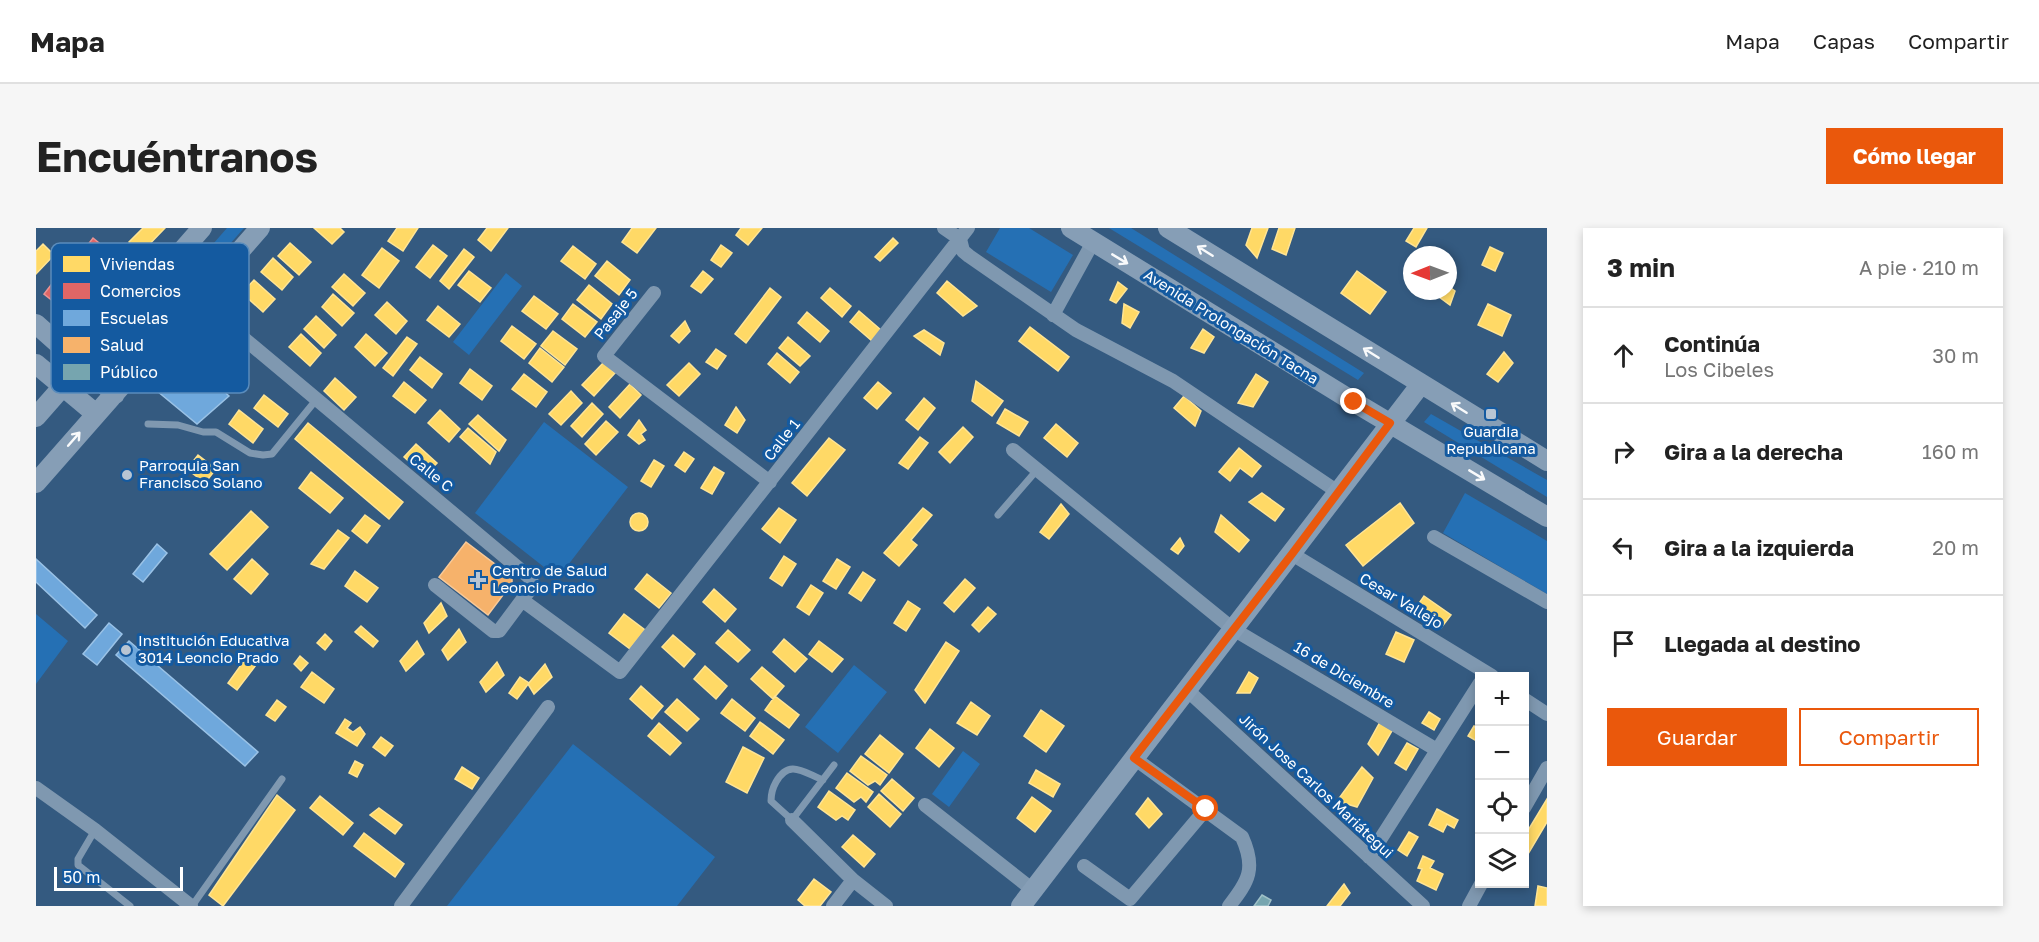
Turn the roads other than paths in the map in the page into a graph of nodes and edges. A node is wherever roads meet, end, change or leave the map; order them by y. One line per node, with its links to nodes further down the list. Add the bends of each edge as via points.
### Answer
1 (202, 228): 8 (main road)
2 (260, 228): 9 (main road)
3 (944, 228): 6 (street)
4 (1071, 228): 7 (main road, Avenida Prolongación Tacna)
5 (1168, 228): 17 (main road, one-way to 5)
6 (964, 233): 11 (street, via 963,251); 29 (street, Calle 1)
7 (1093, 242): 11 (street); 24 (main road, Avenida Prolongación Tacna, one-way to 24)
8 (189, 243)
9 (247, 243)
10 (654, 293): 29 (street, Pasaje 5, via 604,356)
11 (1053, 315): 31 (street, via 1166,376)
12 (36, 324): 13 (main road)
13 (51, 337)
14 (249, 343): 21 (street, Calle C)
15 (36, 364): 16 (main road)
16 (51, 376)
17 (1421, 384): 24 (main road); 27 (main road, one-way to 17)
18 (57, 393): 23 (main road)
19 (71, 393): 22 (main road)
20 (115, 394): 22 (main road)
21 (316, 400): 25 (lane, via 272,453 263,455 250,453 216,432); 37 (street, Calle C, via 529,577 531,588)
22 (96, 414): 30 (main road, one-way to 22)
23 (36, 417)
24 (1390, 423): 31 (main road); 33 (main road, Avenida Prolongación Tacna, one-way to 33)
25 (148, 424)
26 (1013, 450): 28 (street, 16 de Diciembre)
27 (1547, 461)
28 (1037, 470): 32 (lane); 39 (street, 16 de Diciembre)
29 (770, 482): 37 (street, Calle 1, via 620,672)
30 (36, 483)
31 (1338, 492): 35 (main road)
32 (998, 515)
33 (1547, 517)
34 (1434, 537): 38 (street)
35 (1292, 554): 39 (main road); 40 (street, Cesar Vallejo)
36 (435, 585): 37 (street, via 493,631 499,631)
37 (522, 600)
38 (1547, 602)
39 (1233, 629): 41 (main road); 46 (street, 16 de Diciembre)
40 (1477, 672)
41 (1187, 690): 47 (main road); 58 (street, Jirón Jose Carlos Mariátegui)
42 (1475, 692): 46 (street)
43 (1529, 702): 45 (street)
44 (548, 707): 66 (street)
45 (1547, 714)
46 (1437, 750): 58 (street)
47 (1134, 758): 55 (street); 62 (main road)
48 (834, 765): 51 (lane)
49 (1547, 768): 53 (street)
50 (282, 779): 65 (lane)
51 (823, 780): 56 (lane); 56 (lane, via 798,769 789,768 781,773 771,791 771,801)
52 (36, 788): 57 (street)
53 (1529, 799)
54 (926, 805): 62 (street)
55 (1206, 809): 63 (street); 70 (street, via 1242,837 1250,855 1247,879)
56 (792, 820): 60 (street)
57 (95, 830): 64 (lane, via 78,864); 65 (street)
58 (1369, 857): 71 (street, Jirón Jose Carlos Mariátegui)
59 (1084, 866): 63 (street)
60 (853, 880): 67 (street); 68 (street)
61 (1479, 888): 72 (street)
62 (1033, 890): 69 (main road)
63 (1134, 902)
64 (130, 906)
65 (191, 906)
66 (400, 906)
67 (832, 906)
68 (886, 906)
69 (1021, 906)
70 (1229, 906)
71 (1423, 906)
72 (1468, 906)

